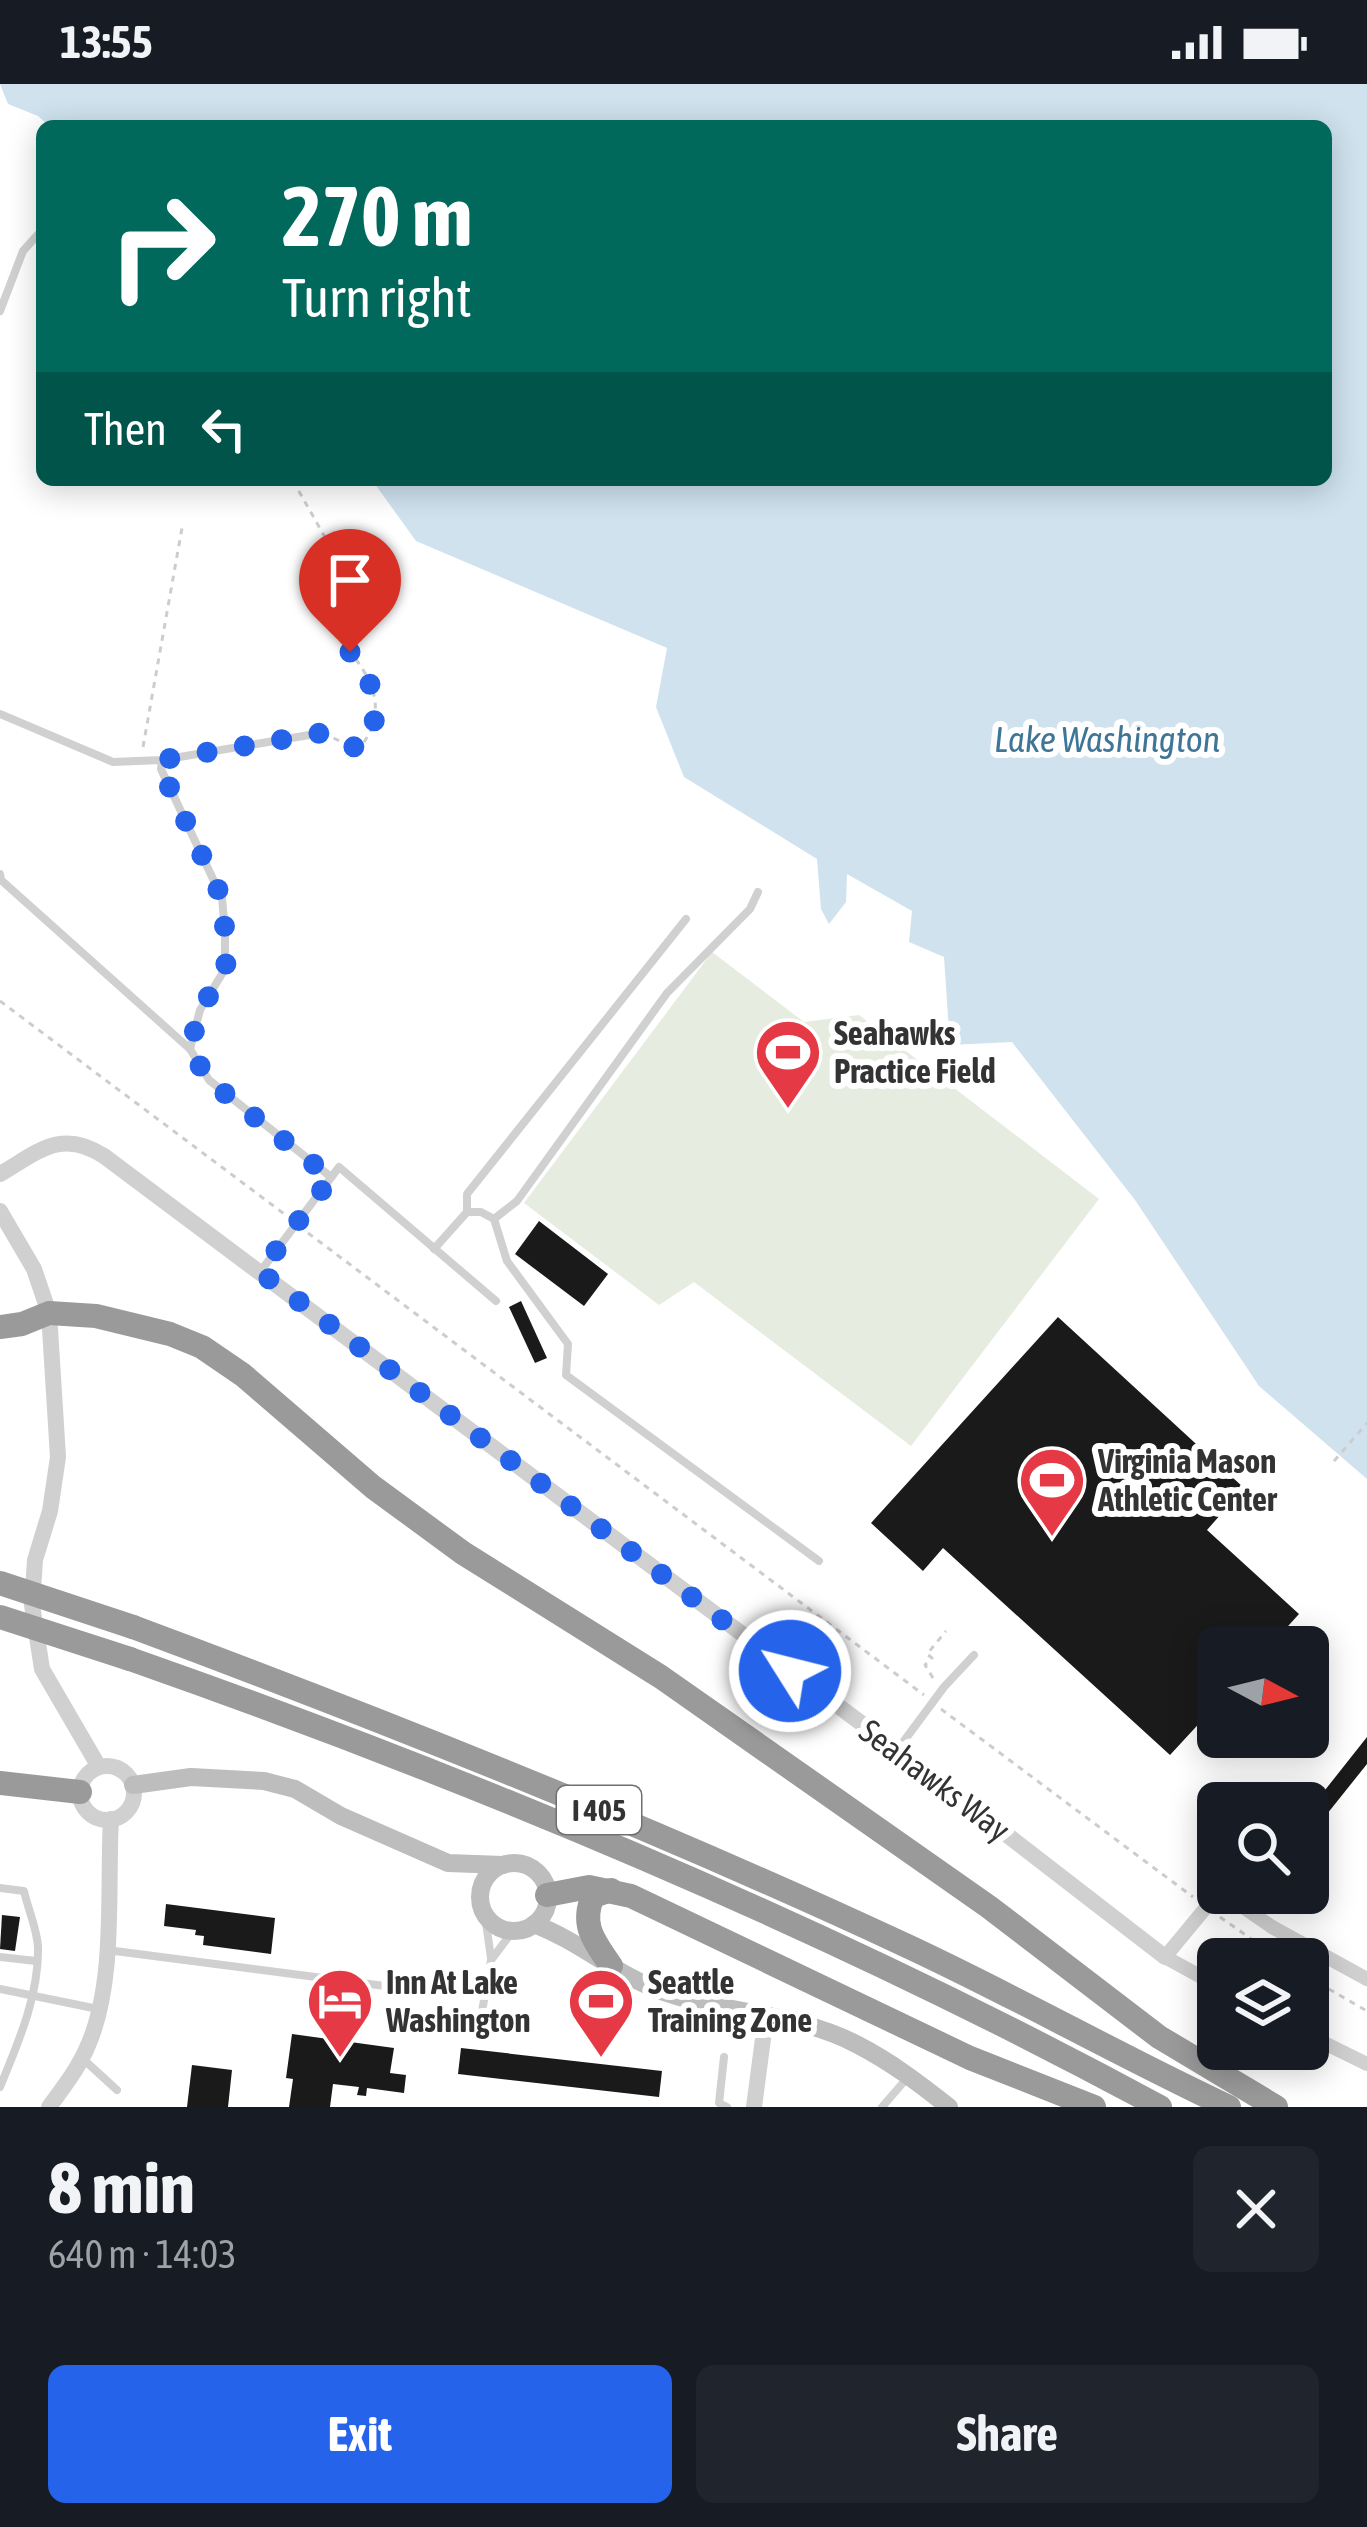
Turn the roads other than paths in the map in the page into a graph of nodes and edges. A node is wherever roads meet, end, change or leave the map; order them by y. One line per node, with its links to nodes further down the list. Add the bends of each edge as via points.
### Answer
1 (36, 237): 2 (lane)
2 (0, 311)
3 (0, 714): 4 (lane)
4 (13, 719): 5 (lane); 7 (lane, via 113,762)
5 (0, 728)
6 (321, 733): 7 (lane)
7 (161, 760): 11 (lane, via 222,898 226,969 200,1010)
8 (0, 874): 11 (lane)
9 (758, 892): 16 (lane, via 667,993 517,1202)
10 (686, 919): 15 (lane, via 467,1194)
11 (190, 1048): 13 (lane, via 208,1080)
12 (0, 1174): 18 (street, Seahawks Way, via 46,1147 78,1143)
13 (331, 1178): 17 (lane, via 338,1167); 18 (lane)
14 (0, 1211): 20 (street)
15 (466, 1212): 16 (lane); 17 (lane)
16 (494, 1219): 22 (lane, via 507,1261 568,1344 566,1375)
17 (434, 1249): 19 (lane)
18 (260, 1272): 26 (street, Seahawks Way)
19 (496, 1301)
20 (49, 1313): 21 (highway); 27 (street, via 58,1457 32,1606 42,1669); 73 (highway, via 96,1316 202,1347 463,1553 661,1677 1159,2037)
21 (0, 1327)
22 (819, 1561)
23 (0, 1583): 72 (highway, I 405, bridge, via 334,1702 742,1870)
24 (0, 1617): 71 (highway, I 405, bridge, via 422,1768 711,1888)
25 (974, 1655): 26 (lane)
26 (897, 1750): 45 (street, Seahawks Way)
27 (99, 1767): 29 (street, via 116,1767); 30 (street)
28 (0, 1783): 30 (highway)
29 (133, 1785): 31 (street, via 127,1811); 32 (main road, via 191,1777 264,1781)
30 (80, 1792): 31 (street, via 93,1816)
31 (111, 1820): 43 (street)
32 (448, 1863): 33 (main road); 37 (main road)
33 (503, 1865): 36 (main road, via 533,1869); 37 (main road, via 486,1877)
34 (0, 1888): 47 (lane, via 24,1891)
35 (611, 1890): 36 (highway, via 589,1887); 48 (highway, via 593,1896 586,1913 588,1933); 70 (highway, via 970,2058)
36 (547, 1899): 40 (main road); 42 (main road)
37 (482, 1906): 41 (main road, via 493,1924); 46 (lane)
38 (1203, 1914): 45 (street)
39 (1257, 1914): 50 (street)
40 (534, 1924): 41 (main road); 42 (main road)
41 (513, 1931): 46 (lane)
42 (573, 1939): 48 (main road)
43 (106, 1950): 53 (lane); 54 (street)
44 (0, 1957): 47 (lane)
45 (1166, 1957): 49 (street)
46 (491, 1960): 56 (lane)
47 (36, 1961): 52 (lane)
48 (611, 1966): 55 (main road, via 664,1992)
49 (1197, 1974)
50 (1367, 1978)
51 (0, 1989): 52 (lane)
52 (32, 1993): 54 (lane); 61 (lane)
53 (440, 1993)
54 (99, 2009): 59 (street)
55 (766, 2015): 62 (main road, via 856,2044); 67 (street)
56 (480, 2023)
57 (1329, 2045): 60 (street)
58 (724, 2057): 66 (lane, via 718,2104)
59 (82, 2058): 64 (lane); 65 (street)
60 (1367, 2064)
61 (3, 2072): 63 (lane)
62 (909, 2076): 68 (lane); 69 (main road)
63 (0, 2087)
64 (117, 2090)
65 (49, 2107)
66 (727, 2107)
67 (754, 2107)
68 (882, 2107)
69 (949, 2107)
70 (1094, 2107)
71 (1160, 2107)
72 (1229, 2107)
73 (1276, 2107)

